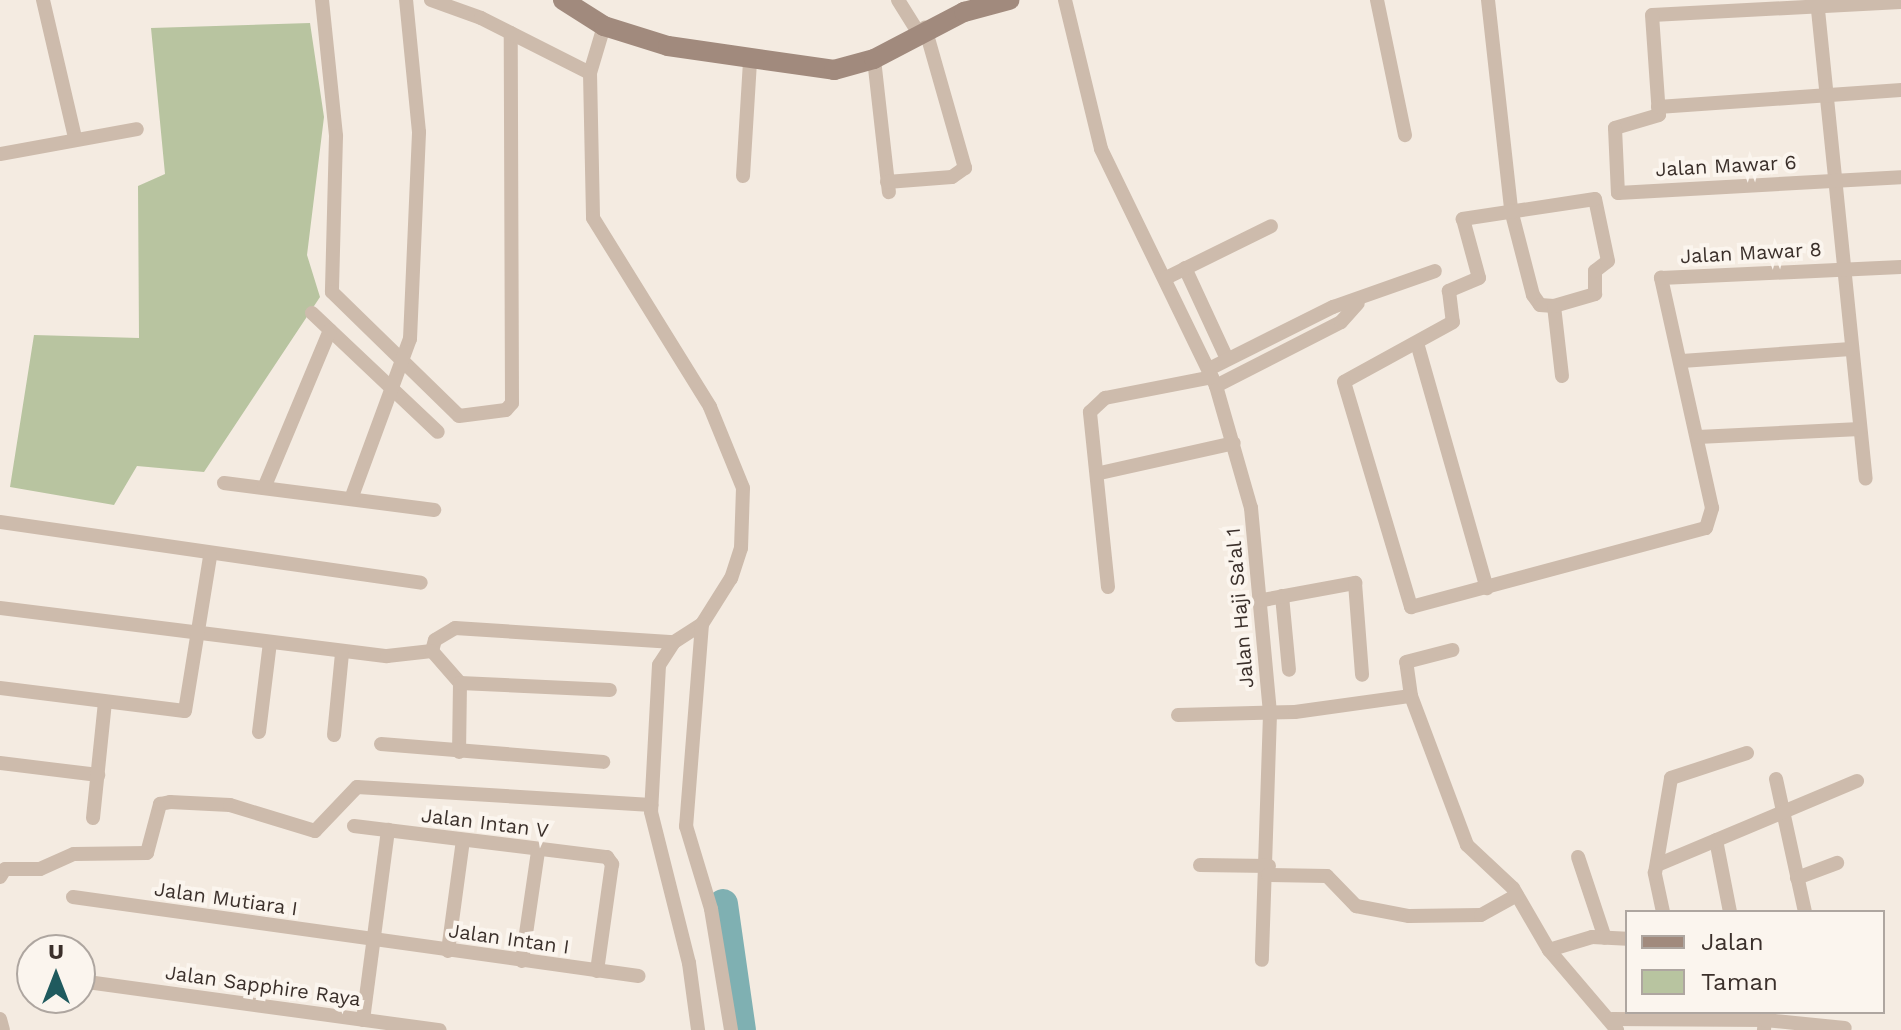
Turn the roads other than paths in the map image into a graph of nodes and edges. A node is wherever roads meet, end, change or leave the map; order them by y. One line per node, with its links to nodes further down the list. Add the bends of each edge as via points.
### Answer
1 (43, 0): 24 (street)
2 (322, 0): 44 (street, via 336,136 332,292)
3 (406, 0): 44 (street, via 419,165)
4 (431, 0): 15 (street)
5 (563, 0): 13 (main road)
6 (898, 0): 14 (street)
7 (1009, 0): 14 (main road)
8 (1065, 0): 35 (street, Jalan Haji Sa'al 1, via 1101,149)
9 (1377, 0): 23 (street)
10 (1488, 0): 29 (street)
11 (1817, 2): 12 (street); 20 (street); 21 (street, via 1652,15)
12 (1901, 2)
13 (604, 26): 17 (main road); 18 (street)
14 (922, 30): 16 (main road); 16 (street, via 965,168 952,177 888,187)
15 (511, 33): 18 (street); 44 (street, via 512,403 506,410 459,416)
16 (874, 59): 17 (main road, via 834,70)
17 (750, 61): 26 (street)
18 (590, 73): 66 (street, via 593,218 710,407 743,488 741,548 719,602)
19 (1901, 90): 20 (street)
20 (1824, 92): 21 (street); 28 (street)
21 (1658, 107): 28 (street, Jalan Mawar 6, via 1657,118 1615,125 1618,193)
22 (137, 129): 24 (street)
23 (1405, 135)
24 (75, 138): 25 (street)
25 (0, 154)
26 (743, 176)
27 (1901, 177): 28 (street, Jalan Mawar 6)
28 (1835, 180): 33 (street)
29 (1511, 210): 37 (street, via 1533,295 1540,305); 37 (street, via 1595,199 1608,261 1595,271 1595,294); 40 (street, via 1461,221 1477,282 1449,291 1453,322)
30 (1271, 226): 32 (street)
31 (1901, 267): 33 (street, Jalan Mawar 8)
32 (1185, 268): 35 (street); 42 (street)
33 (1842, 269): 41 (street); 43 (street, Jalan Mawar 8, via 1661,278)
34 (1435, 271): 36 (street)
35 (1166, 278): 46 (street, Jalan Haji Sa'al 1)
36 (1358, 303): 42 (street, via 1333,307); 46 (street, via 1341,322)
37 (1554, 306): 45 (street)
38 (312, 313): 39 (street)
39 (330, 330): 47 (street); 55 (street)
40 (1417, 343): 62 (street); 62 (street, via 1344,382 1411,607)
41 (1851, 349): 43 (street); 48 (street)
42 (1227, 359): 46 (street)
43 (1682, 361): 50 (street)
44 (404, 365): 47 (street)
45 (1562, 376)
46 (1213, 378): 51 (street, Jalan Haji Sa'al 1); 52 (street, via 1094,404 1090,412)
47 (396, 389): 49 (street); 56 (street)
48 (1860, 429): 50 (street); 53 (street)
49 (438, 432)
50 (1698, 437): 62 (street, via 1713,513 1706,528)
51 (1234, 443): 52 (street); 64 (street, Jalan Haji Sa'al 1)
52 (1100, 473): 61 (street)
53 (1866, 479)
54 (224, 483): 55 (street)
55 (264, 488): 56 (street)
56 (351, 499): 57 (street)
57 (434, 510)
58 (0, 522): 59 (street)
59 (210, 556): 60 (street); 67 (street)
60 (421, 583)
61 (1108, 587)
62 (1487, 588)
63 (1282, 596): 64 (street); 73 (street); 74 (street, via 1355,583)
64 (1263, 600): 80 (street, Jalan Haji Sa'al 1)
65 (0, 608): 67 (street)
66 (702, 624): 68 (street); 132 (street, via 686,826 711,909)
67 (199, 633): 69 (street); 79 (street, via 191,708 180,712)
68 (674, 642): 71 (street, via 455,628 435,640); 92 (street, via 659,665)
69 (270, 643): 72 (street); 82 (street)
70 (1452, 650): 78 (street, via 1406,662)
71 (432, 651): 72 (street); 75 (street)
72 (342, 653): 83 (street)
73 (1289, 670)
74 (1362, 675)
75 (460, 683): 77 (street); 85 (street)
76 (0, 688): 79 (street)
77 (610, 690)
78 (1411, 696): 80 (street); 107 (street, via 1467,845)
79 (105, 702): 89 (street)
80 (1270, 714): 81 (street); 104 (street, Jalan Haji Sa'al 1)
81 (1178, 715)
82 (259, 732)
83 (334, 735)
84 (381, 744): 85 (street)
85 (459, 752): 87 (street)
86 (1747, 753): 103 (street, via 1671,778)
87 (603, 762)
88 (0, 763): 89 (street)
89 (98, 775): 94 (street)
90 (1776, 779): 93 (street)
91 (1857, 781): 93 (street)
92 (651, 805): 105 (street, via 357,787 315,831 230,805 170,802 160,804 147,853 74,854 40,869 5,869); 131 (street, via 689,963)
93 (1786, 811): 98 (street); 106 (street)
94 (93, 818)
95 (354, 826): 96 (street, Jalan Intan V)
96 (388, 830): 97 (street, Jalan Intan V); 114 (street)
97 (463, 840): 99 (street, Jalan Intan V); 116 (street)
98 (1716, 840): 103 (street); 110 (street)
99 (538, 851): 118 (street); 119 (street, Jalan Intan V, via 610,860)
100 (1578, 857): 112 (street)
101 (1837, 863): 106 (street)
102 (1200, 865): 104 (street)
103 (1657, 865): 109 (street)
104 (1268, 871): 107 (street, via 1327,876 1356,906 1409,916 1481,915); 117 (street, Jalan Haji Sa'al 1)
105 (0, 877)
106 (1797, 878): 111 (street)
107 (1517, 895): 115 (street)
108 (73, 897): 114 (street, Jalan Mutiara I)
109 (1663, 910)
110 (1730, 910)
111 (1805, 910)
112 (1605, 938): 113 (street); 115 (street)
113 (1625, 939)
114 (374, 941): 116 (street, Jalan Intan I); 124 (street)
115 (1549, 950): 125 (street)
116 (448, 951): 118 (street, Jalan Intan I)
117 (1262, 960)
118 (522, 961): 119 (street, Jalan Intan I)
119 (597, 971): 120 (street, Jalan Intan I)
120 (639, 976)
121 (96, 983): 124 (street, Jalan Sapphire Raya)
122 (1730, 1016): 125 (street); 126 (street)
123 (0, 1019): 129 (street)
124 (363, 1020): 127 (street, Jalan Sapphire Raya)
125 (1614, 1024)
126 (1764, 1025): 128 (street)
127 (380, 1026): 130 (street, Jalan Sapphire Raya)
128 (1845, 1028)
129 (3, 1030)
130 (440, 1030)
131 (698, 1030)
132 (731, 1030)

